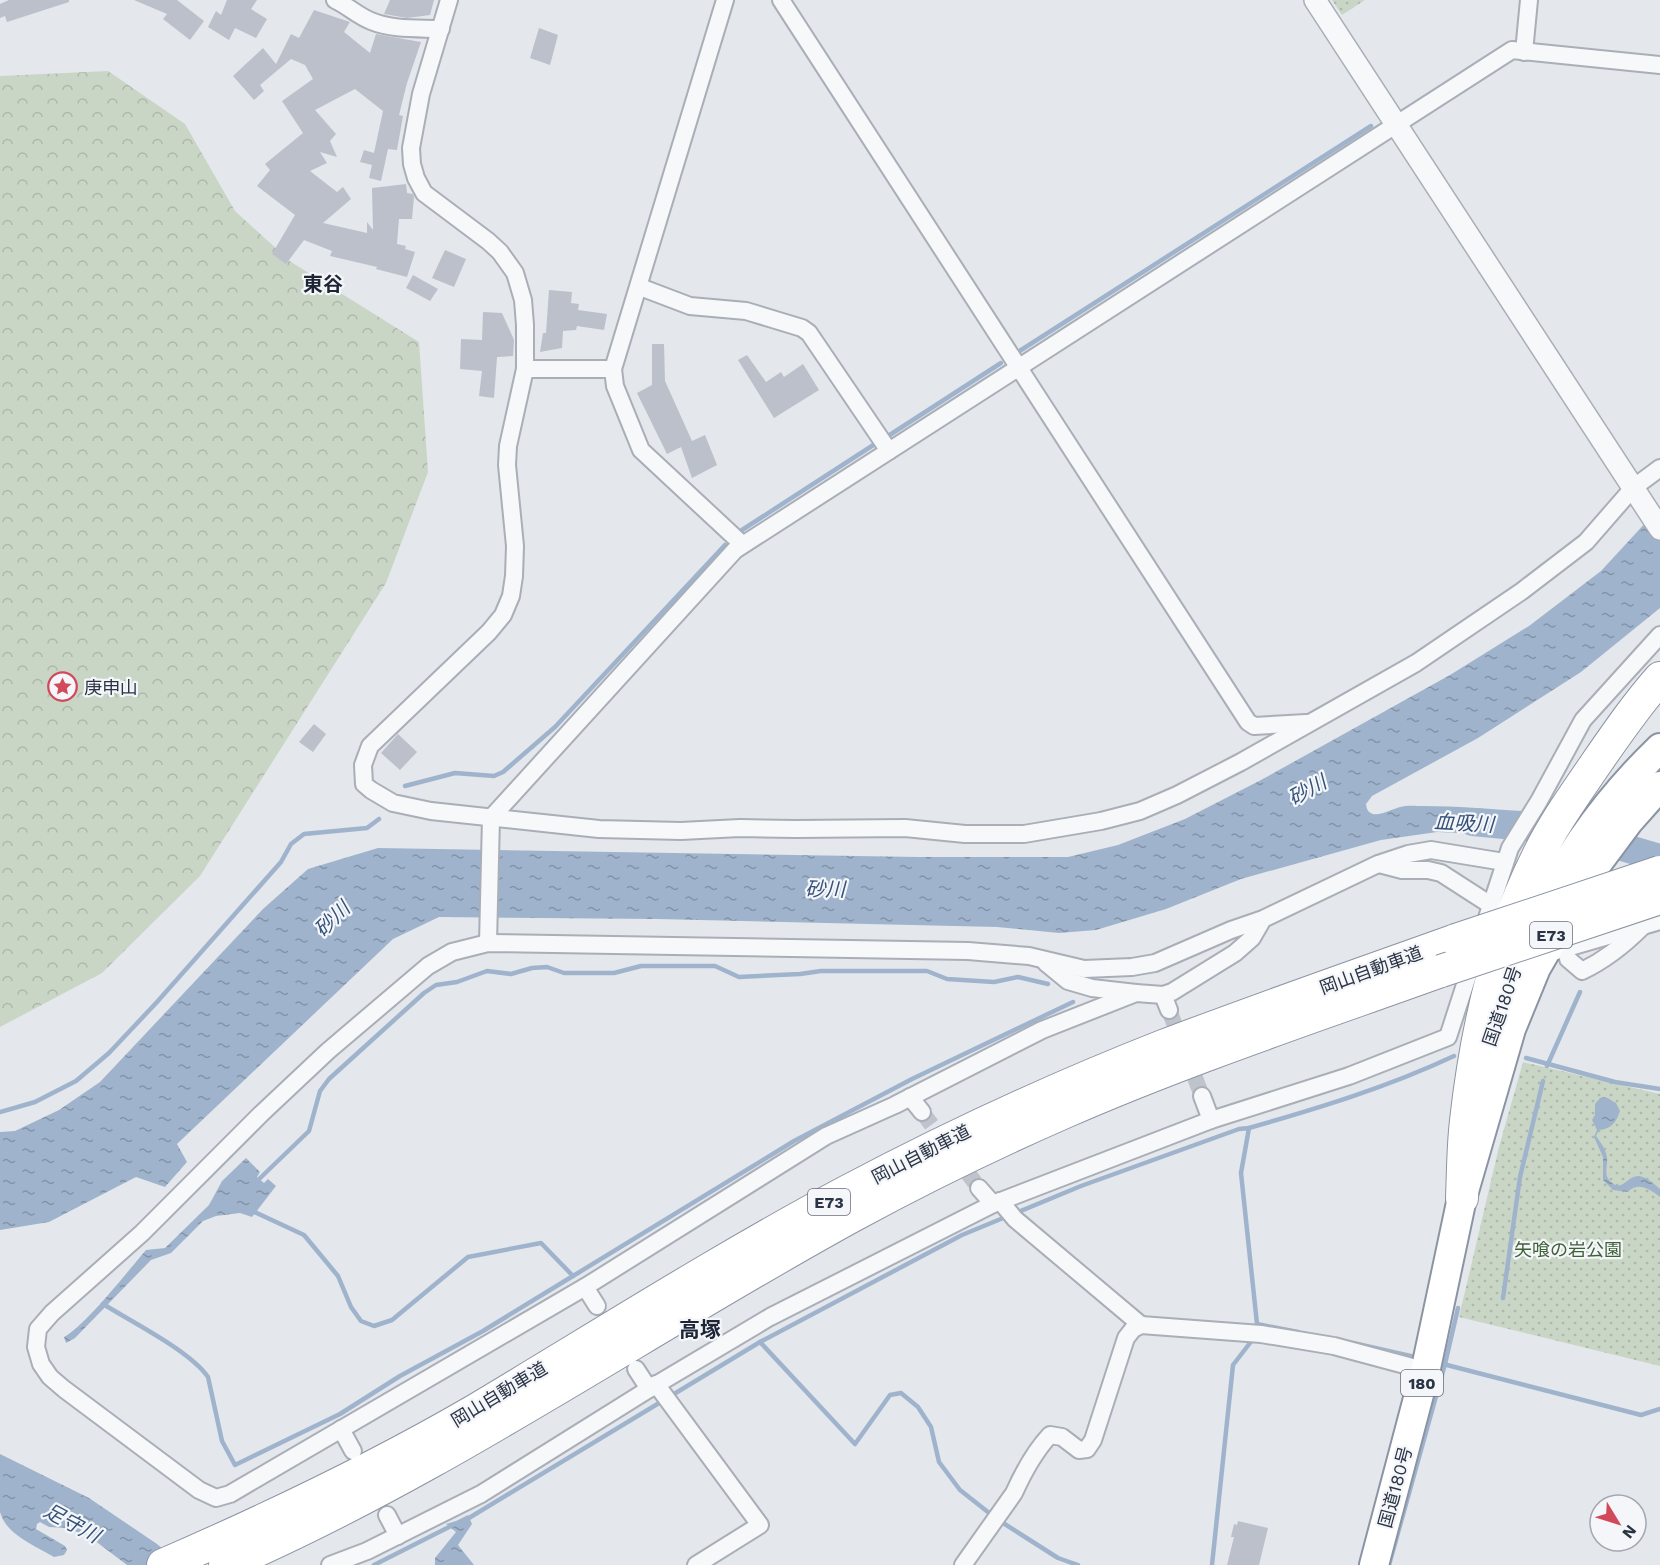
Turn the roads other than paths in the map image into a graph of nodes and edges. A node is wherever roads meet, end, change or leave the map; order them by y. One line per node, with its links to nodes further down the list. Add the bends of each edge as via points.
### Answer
1 (335, 0): 7 (street, via 384,26)
2 (449, 0): 7 (street)
3 (725, 0): 11 (street)
4 (781, 0): 12 (street)
5 (1315, 0): 10 (street)
6 (1529, 0): 8 (street)
7 (441, 29): 13 (street, via 421,94 411,148 412,164 424,193 488,241 515,273 522,300)
8 (1524, 52): 9 (street); 10 (street, via 1512,50)
9 (1660, 65)
10 (1395, 124): 12 (street); 17 (street)
11 (640, 287): 14 (street); 15 (street, via 690,306 746,311 802,328)
12 (1020, 366): 15 (street); 22 (street, via 1248,722 1254,726)
13 (525, 369): 14 (street); 26 (street, via 508,446 515,546 511,596 503,615 489,632 370,746 363,765 364,784 393,803)
14 (613, 369): 19 (street, via 615,386 641,450)
15 (884, 444): 19 (street)
16 (1660, 468): 17 (street)
17 (1635, 491): 18 (street); 22 (street, via 1586,542 1521,591 1416,663)
18 (1660, 529)
19 (742, 544): 26 (street)
20 (1660, 635): 25 (street, via 1583,720)
21 (1660, 678): 25 (highway)
22 (1310, 722): 26 (street, via 1223,771 1140,811 1024,834 905,828 681,831)
23 (1660, 748): 24 (highway, 国道180号 / 180)
24 (1644, 801): 27 (highway, 国道180号 / 180, via 1600,813); 36 (highway, 国道180号 / 180, via 1594,868)
25 (1554, 802): 27 (highway)
26 (491, 823): 35 (street)
27 (1530, 857): 28 (street, via 1431,850); 42 (street, via 1448,1037 1349,1076); 44 (highway, via 1488,993 1466,1122)
28 (1378, 864): 31 (street, via 1441,873); 32 (street)
29 (1660, 872): 56 (highway, 岡山自動車道 / E73, bridge, via 1456,940 1163,1046 957,1135 846,1192 673,1290)
30 (1660, 898): 56 (highway, 岡山自動車道 / E73, bridge, via 1286,1026 1067,1111 968,1156 857,1213 485,1431 348,1505)
31 (1486, 902)
32 (1263, 919): 37 (street, via 1155,963 1132,968 1084,969); 38 (street, via 1252,938 1172,992 1166,1002)
33 (1660, 921): 34 (street)
34 (1642, 926): 36 (street); 36 (street, via 1626,944 1582,971)
35 (488, 938): 37 (street, via 968,951); 52 (street, via 428,966 328,1052 38,1329 36,1347 50,1377 199,1490 216,1498 230,1494)
36 (1556, 956): 44 (highway, 国道180号 / 180, via 1536,968 1511,1029)
37 (1041, 959): 38 (street, via 1068,981)
38 (1136, 993): 40 (street, via 1042,1030)
39 (1202, 1096): 42 (street)
40 (910, 1097): 41 (street); 46 (street, via 826,1136)
41 (922, 1112)
42 (1212, 1120): 45 (street)
43 (979, 1188): 45 (street)
44 (1462, 1198): 49 (highway, 国道180号 / 180)
45 (1003, 1208): 48 (street); 51 (street, via 770,1317)
46 (585, 1287): 47 (street); 52 (street)
47 (597, 1306)
48 (1141, 1325): 49 (street, via 1256,1333); 61 (street, via 1126,1338 1087,1449 1079,1450 1062,1437 1050,1435)
49 (1426, 1368): 62 (highway, 国道180号 / 180)
50 (636, 1369): 51 (street)
51 (660, 1393): 55 (street); 60 (street, via 760,1525)
52 (341, 1429): 53 (street)
53 (353, 1450)
54 (387, 1515): 55 (street)
55 (398, 1536): 59 (street)
56 (244, 1543): 57 (highway, 岡山自動車道 / E73); 58 (highway, 岡山自動車道 / E73)
57 (163, 1565)
58 (225, 1565)
59 (330, 1565)
60 (696, 1565)
61 (963, 1565)
62 (1374, 1565)

